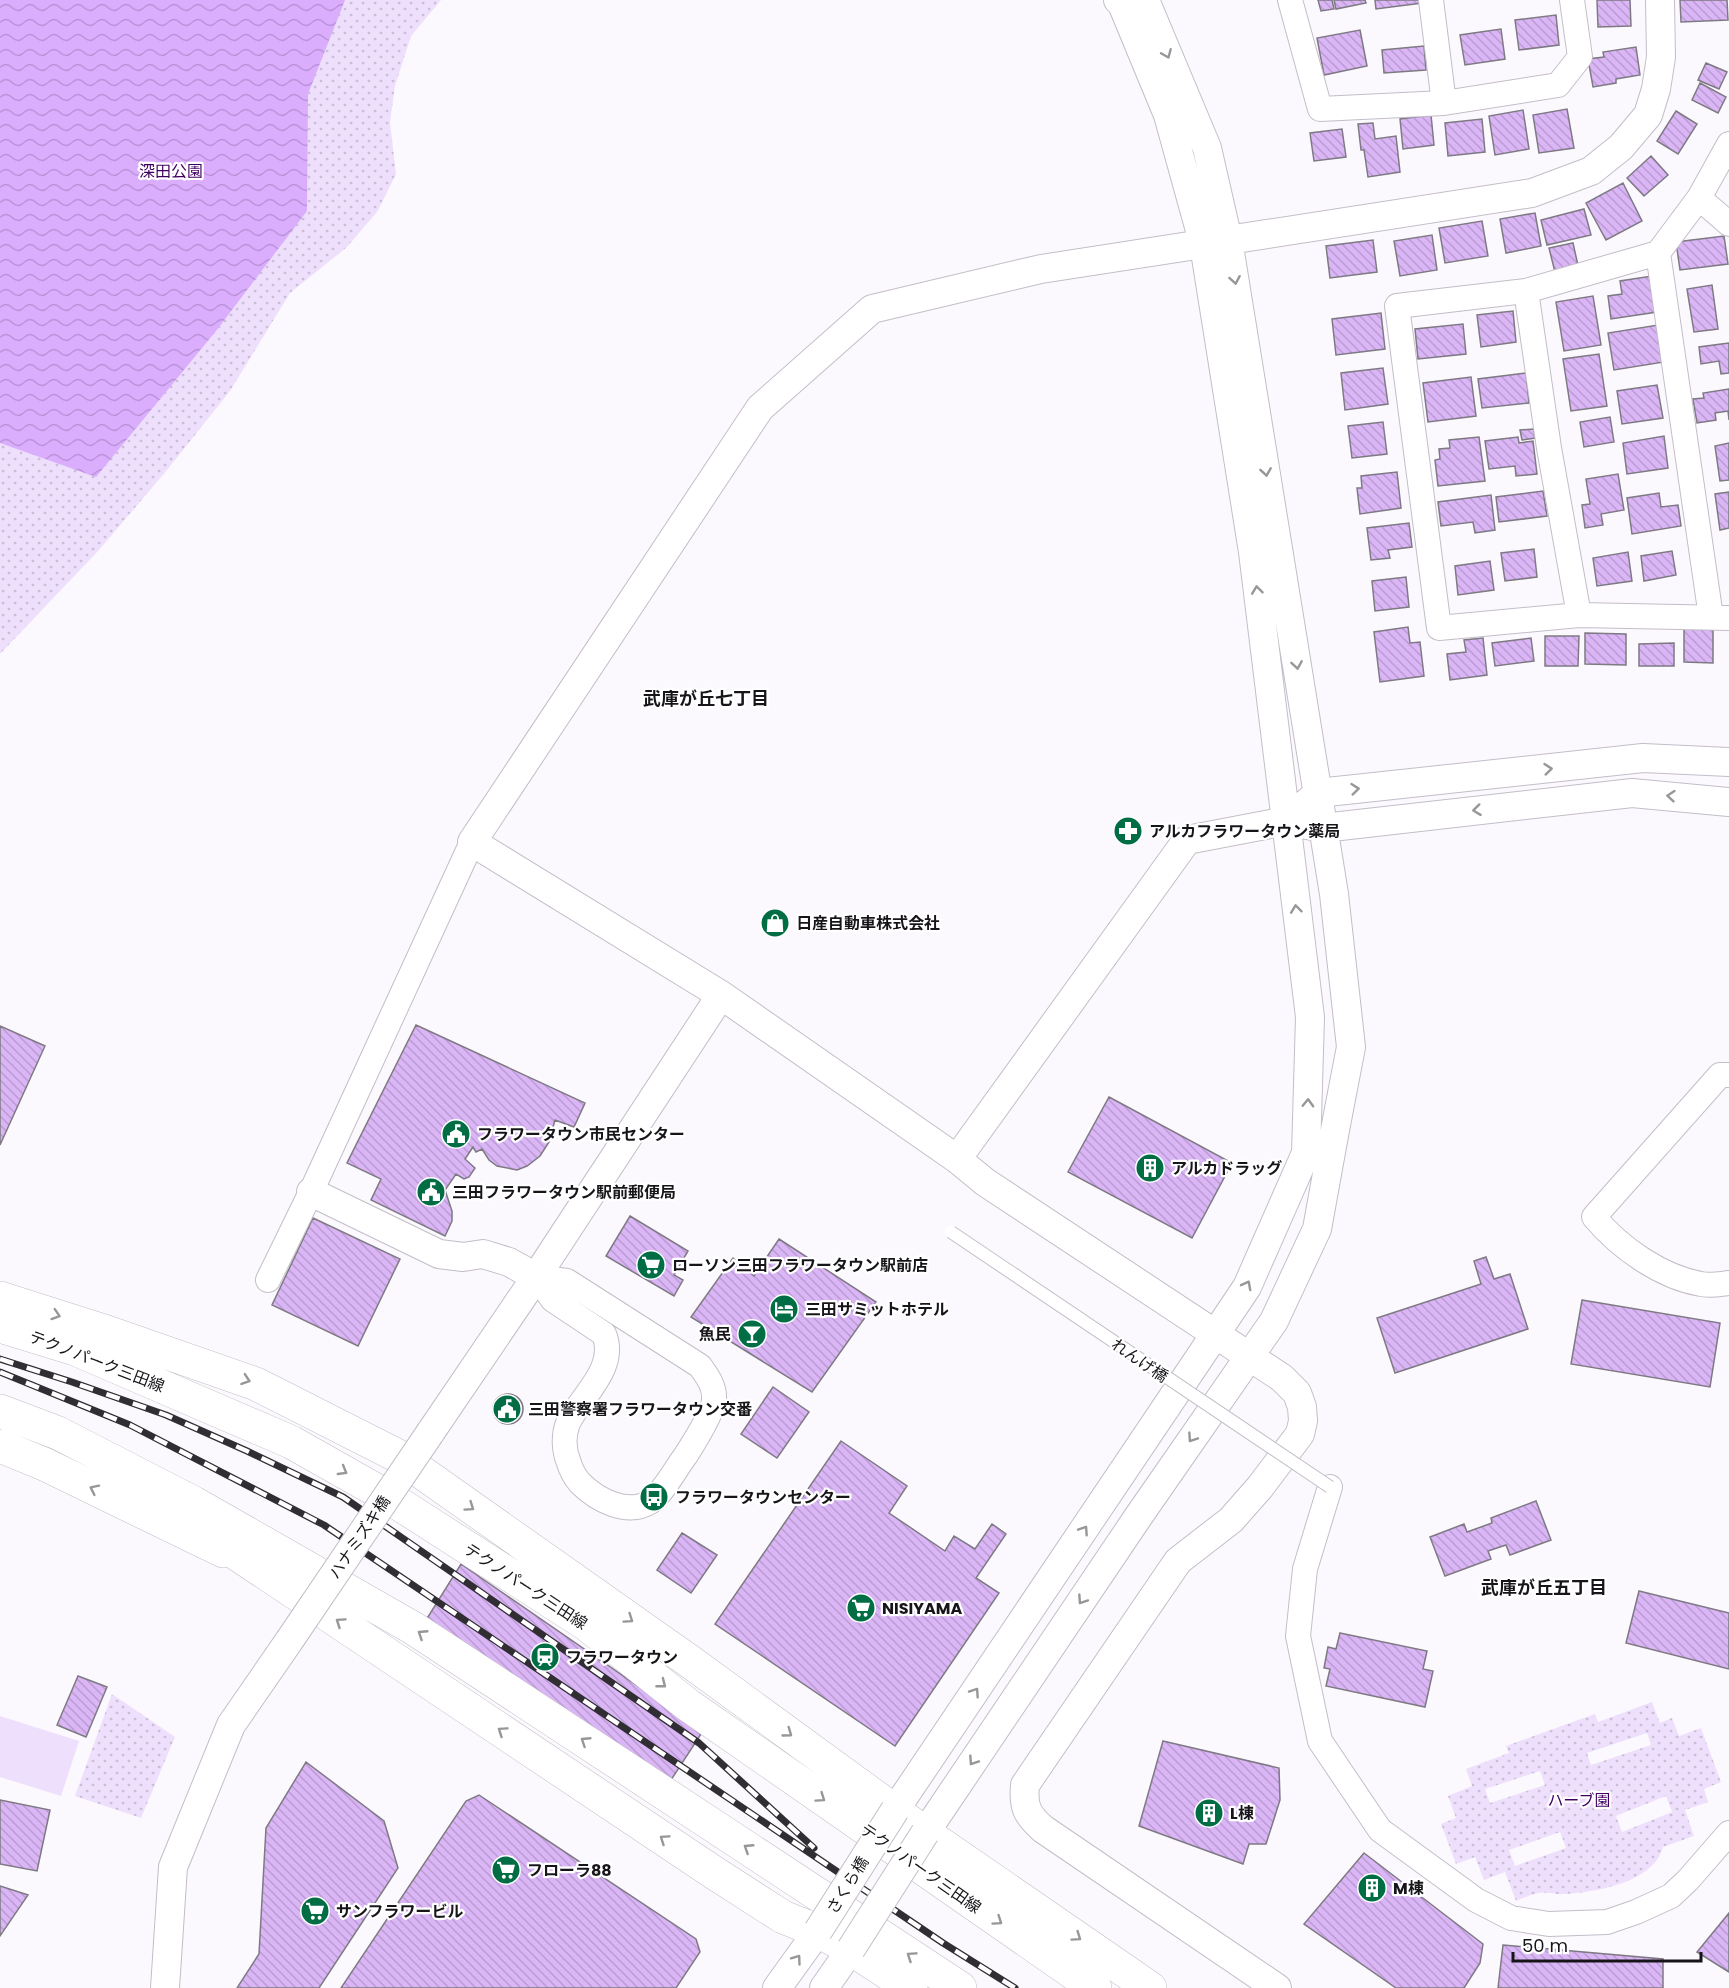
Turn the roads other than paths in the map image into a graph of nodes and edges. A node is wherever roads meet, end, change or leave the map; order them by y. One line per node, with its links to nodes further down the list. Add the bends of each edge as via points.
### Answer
1 (1118, 0): 11 (street, via 1168,115)
2 (1145, 0): 11 (street, one-way to 11, via 1207,148)
3 (1290, 0): 7 (street, via 1320,109)
4 (1431, 0): 7 (street)
5 (1572, 0): 7 (street, via 1580,57 1558,85)
6 (1660, 0): 11 (street, via 1661,57 1648,115 1621,147 1591,171 1532,193)
7 (1444, 103)
8 (1729, 144): 9 (street)
9 (1699, 198): 10 (street); 12 (street)
10 (1729, 224)
11 (1216, 242): 17 (street, one-way to 17); 19 (street, さくら橋, one-way to 11); 21 (street, via 1041,269 872,309 760,408)
12 (1659, 253): 13 (street); 15 (street)
13 (1526, 291): 14 (street, via 1549,448); 14 (street, via 1397,306 1439,628)
14 (1580, 615): 15 (street)
15 (1720, 618)
16 (1729, 762): 17 (street, one-way to 16, via 1643,759)
17 (1318, 793): 19 (street); 20 (street)
18 (1729, 801): 20 (street, one-way to 20, via 1632,793)
19 (1286, 821): 20 (street); 24 (street, via 1187,840); 32 (street, さくら橋, one-way to 19, via 1247,1287 1306,1153 1310,1017)
20 (1323, 828): 34 (street, via 1351,1047 1317,1229 1274,1321)
21 (472, 842): 22 (street); 25 (street)
22 (721, 995): 24 (street); 27 (street, ハナミズキ橋)
23 (1729, 1075): 29 (street, via 1720,1076 1594,1217 1638,1257 1671,1275 1702,1284)
24 (957, 1160): 32 (street)
25 (312, 1192): 27 (street, via 439,1254 483,1254 509,1262); 28 (street)
26 (951, 1232): 39 (lane, れんげ橋, bridge)
27 (536, 1277): 27 (street, via 567,1281 700,1366 712,1383 715,1400 698,1438 649,1502 619,1507 598,1497 572,1471 565,1455 566,1430 600,1374 608,1344 604,1334 554,1300); 46 (street, ハナミズキ橋, bridge, via 231,1725 173,1867)
28 (268, 1280)
29 (1729, 1283)
30 (0, 1298): 38 (main road, one-way to 38, via 256,1384 400,1457)
31 (0, 1326): 33 (main road, テクノパーク三田線)
32 (1216, 1334): 34 (street); 41 (street, さくら橋, one-way to 32)
33 (75, 1349): 38 (main road, via 170,1372); 51 (main road, テクノパーク三田線, one-way to 51, via 291,1442 390,1497 586,1624 688,1705)
34 (1249, 1356): 42 (street, one-way to 42); 53 (street, via 1297,1393 1302,1407 1300,1434 1231,1520 1179,1562 1025,1785 1024,1800 1030,1817 1043,1829)
35 (0, 1411): 36 (main road)
36 (58, 1433): 40 (main road); 50 (main road, one-way to 36, via 413,1628 194,1503)
37 (0, 1446): 40 (main road, one-way to 37)
38 (435, 1482): 41 (main road, one-way to 41)
39 (1330, 1487): 43 (street, via 1305,1569 1298,1636 1320,1741 1380,1830 1476,1900 1511,1918 1548,1924 1607,1922 1671,1896)
40 (260, 1569): 44 (main road, one-way to 40, via 783,1917 713,1872)
41 (895, 1810): 42 (main road); 44 (street, さくら橋, bridge)
42 (925, 1833): 45 (street, bridge); 52 (main road, one-way to 52)
43 (1729, 1833)
44 (818, 1931): 45 (main road); 47 (street, さくら橋, one-way to 44)
45 (851, 1949): 48 (street); 49 (main road)
46 (165, 1988)
47 (777, 1988)
48 (824, 1988)
49 (911, 1988)
50 (960, 1988)
51 (1095, 1988)
52 (1150, 1988)
53 (1277, 1988)

